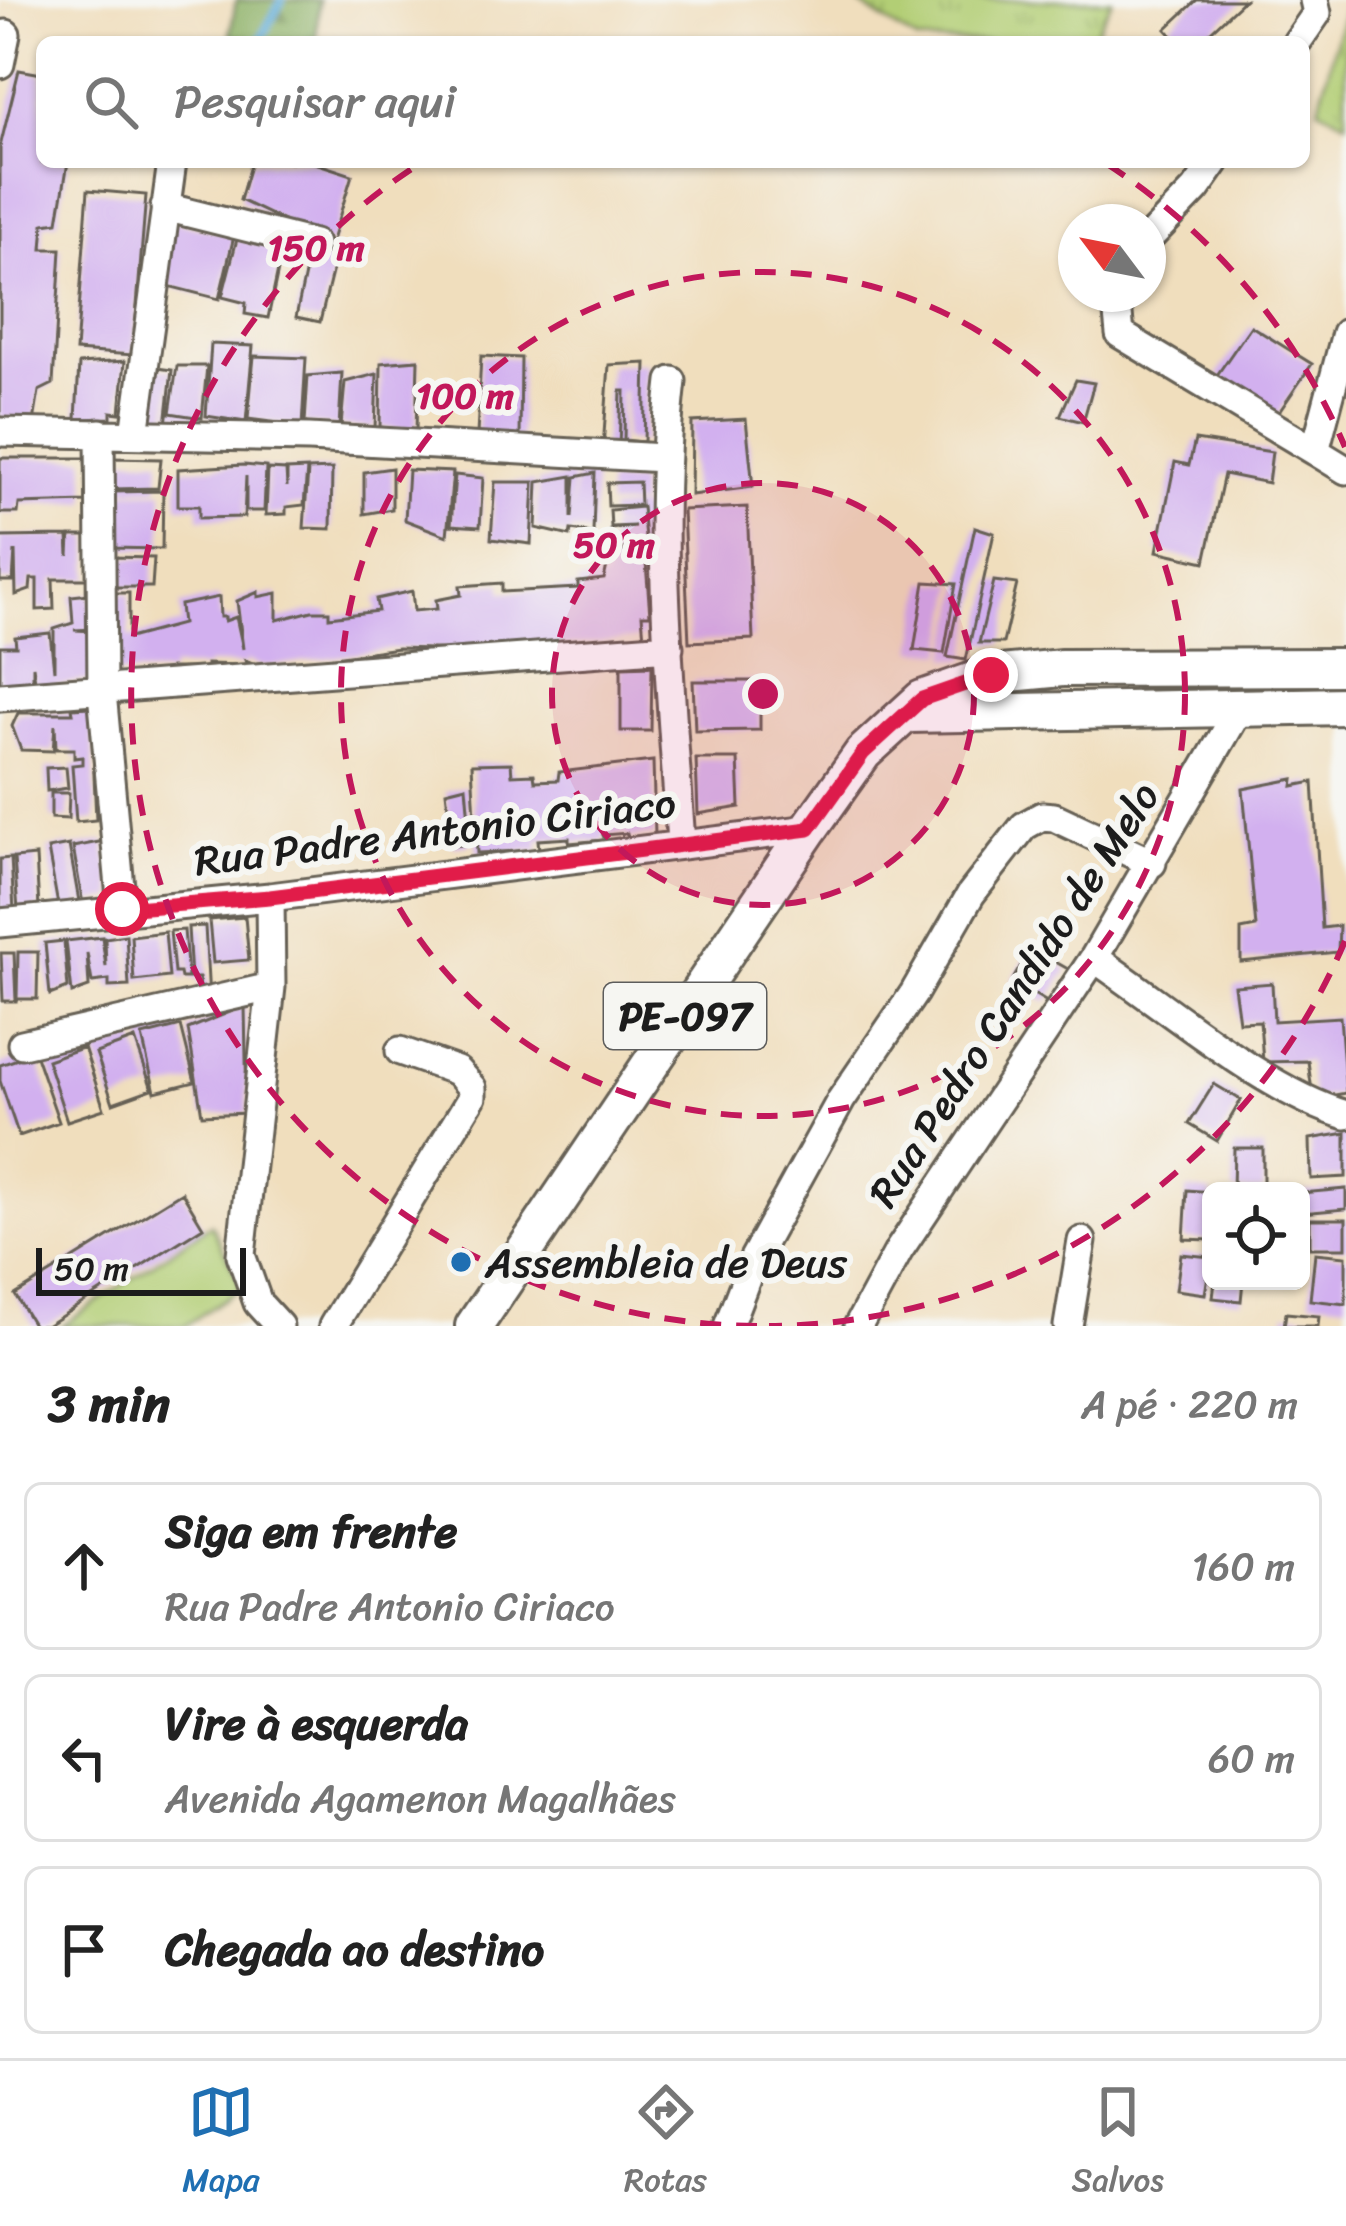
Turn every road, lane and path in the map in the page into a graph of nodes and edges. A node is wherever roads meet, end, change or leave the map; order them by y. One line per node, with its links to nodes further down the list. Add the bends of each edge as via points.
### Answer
1 (1314, 0): 3 (street, via 1317,14)
2 (6, 34): 4 (street)
3 (1302, 36)
4 (0, 64)
5 (171, 168): 7 (street)
6 (1211, 168): 8 (street)
7 (165, 207): 9 (street); 15 (street)
8 (1166, 220)
9 (314, 244)
10 (1118, 312): 16 (street, via 1120,334)
11 (1346, 333): 16 (street)
12 (672, 381): 17 (street)
13 (0, 432): 14 (street)
14 (100, 433): 15 (street); 21 (street)
15 (135, 434): 17 (street)
16 (1315, 451): 18 (street)
17 (663, 458): 19 (street)
18 (1346, 470)
19 (669, 647): 21 (street); 27 (street)
20 (1346, 667): 25 (main road, PE-097, via 991,675 922,699)
21 (102, 692): 22 (street); 30 (street)
22 (0, 697)
23 (1346, 706): 24 (main road)
24 (1240, 708): 25 (main road); 28 (street, Rua Pedro Candido de Melo)
25 (905, 714): 26 (main road, PE-097, via 863,753)
26 (809, 829): 27 (street, Rua Padre Antonio Ciriaco); 40 (main road, PE-097)
27 (681, 843): 29 (street, Rua Padre Antonio Ciriaco)
28 (1152, 863): 32 (street, Rua Pedro Candido de Melo); 41 (street, via 1054,817 1024,826 971,894 841,1100 754,1258)
29 (270, 897): 30 (street, Rua Padre Antonio Ciriaco); 33 (street)
30 (122, 909): 31 (street, Rua Padre Antonio Ciriaco)
31 (0, 923)
32 (1094, 958): 36 (street, via 1281,1086); 42 (street, Rua Pedro Candido de Melo, via 898,1250)
33 (271, 987): 34 (street); 38 (street, via 241,1255 258,1303)
34 (22, 1044)
35 (400, 1052): 39 (street, via 457,1071 472,1097)
36 (1346, 1115)
37 (1082, 1241): 43 (street)
38 (278, 1326)
39 (333, 1326)
40 (474, 1326)
41 (728, 1326)
42 (858, 1326)
43 (1068, 1326)

